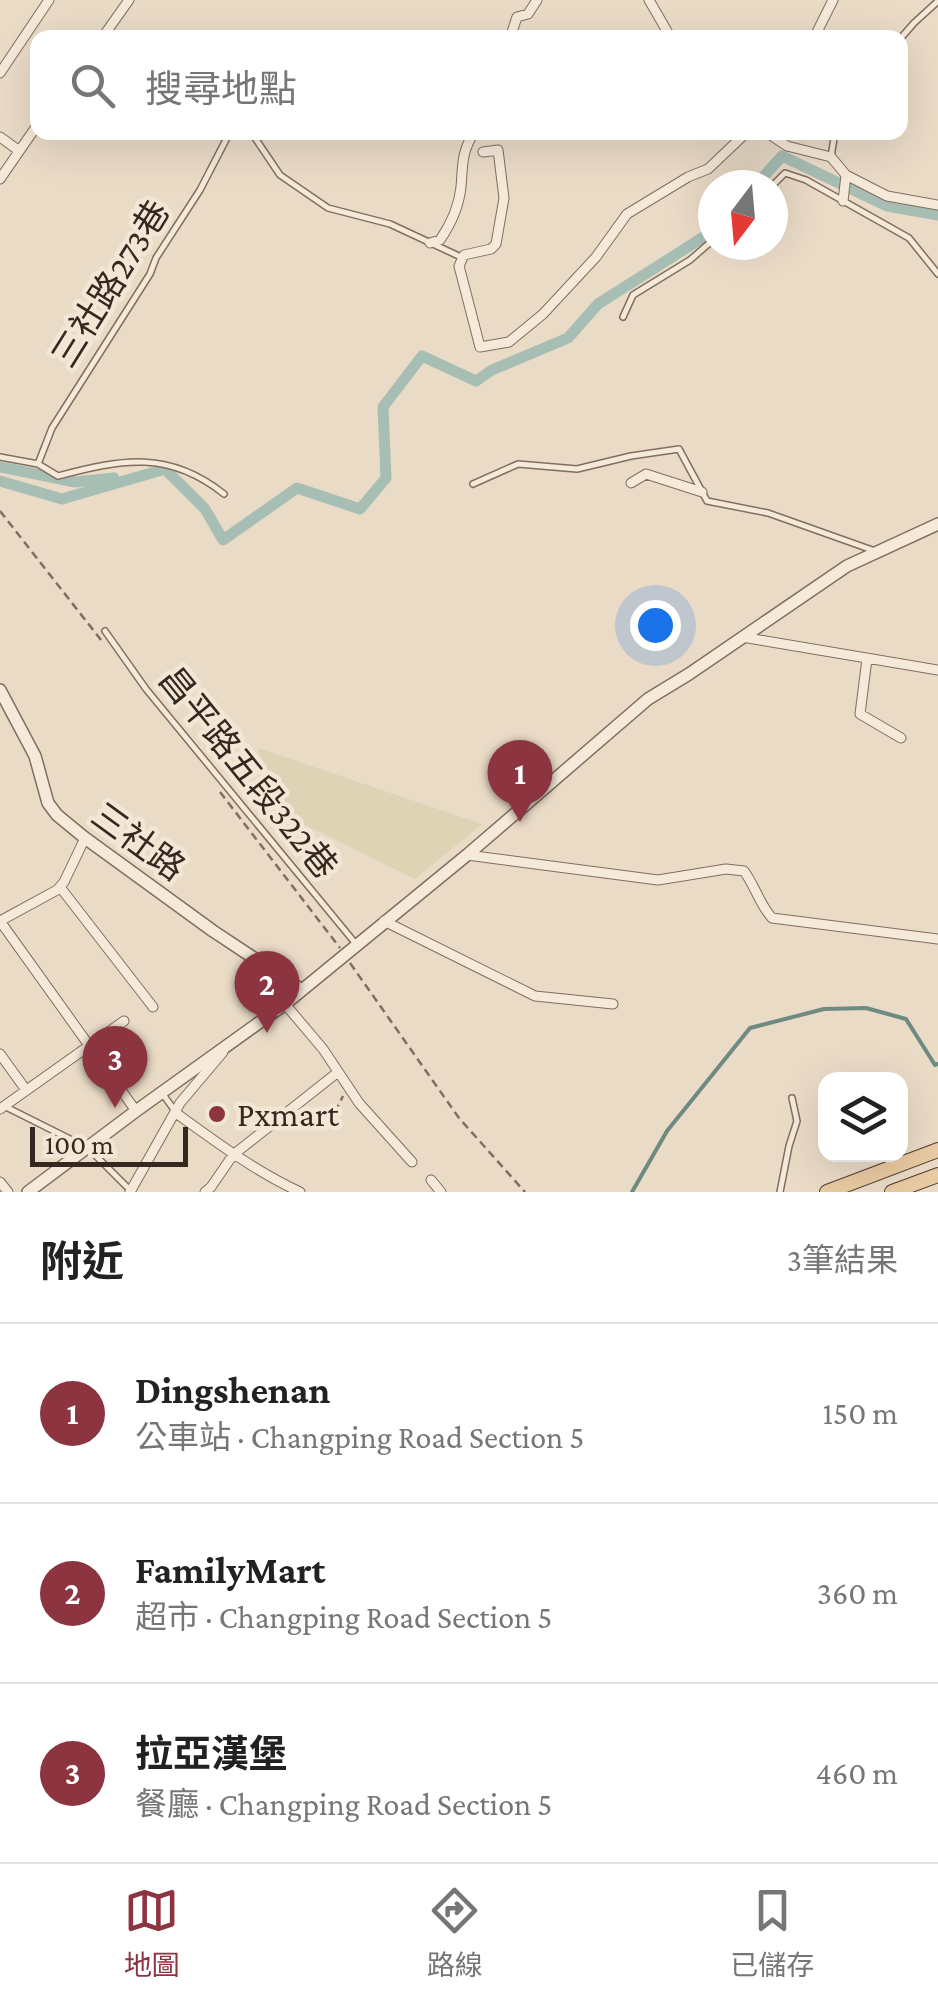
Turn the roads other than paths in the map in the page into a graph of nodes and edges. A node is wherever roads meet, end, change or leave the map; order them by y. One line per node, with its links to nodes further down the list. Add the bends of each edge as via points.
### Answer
1 (48, 0): 12 (street)
2 (130, 0): 7 (street)
3 (537, 0): 8 (street)
4 (649, 0): 9 (street)
5 (833, 0): 10 (street)
6 (938, 2): 11 (lane)
7 (108, 30)
8 (513, 30)
9 (666, 30)
10 (818, 30)
11 (907, 30)
12 (0, 73)
13 (30, 134): 21 (street)
14 (0, 137): 21 (street)
15 (226, 140): 35 (lane, 三社路273巷, via 52,428)
16 (256, 140): 29 (lane, via 280,176 328,208)
17 (470, 140): 29 (street, via 453,216 440,240)
18 (739, 140): 31 (street, via 708,169 628,214 596,257 509,342 480,347 459,266)
19 (776, 140): 23 (street)
20 (834, 140): 23 (lane)
21 (18, 150): 26 (street)
22 (484, 152): 31 (street, via 498,150 504,198 496,244)
23 (831, 157): 25 (street)
24 (788, 174): 27 (lane)
25 (846, 174): 27 (street); 28 (street, via 887,196)
26 (0, 180)
27 (843, 201): 32 (lane, via 909,238)
28 (938, 205)
29 (430, 243): 31 (lane)
30 (698, 253): 33 (lane, via 634,295)
31 (463, 258)
32 (938, 274)
33 (623, 317)
34 (0, 457): 35 (lane)
35 (38, 464): 39 (lane, via 58,476 108,462 163,462 202,476)
36 (473, 484): 38 (lane, via 518,464 577,469 679,449)
37 (630, 484): 38 (street, via 646,474)
38 (702, 492): 41 (lane, via 707,502 768,513)
39 (224, 494)
40 (938, 524): 41 (street)
41 (878, 552): 43 (street)
42 (105, 631): 54 (lane, 昌平路五段322巷)
43 (742, 637): 44 (street); 49 (street, via 648,699)
44 (867, 659): 45 (street); 47 (street, via 860,714)
45 (938, 670)
46 (0, 690): 48 (street, 三社路, via 35,756 48,803)
47 (901, 738)
48 (85, 838): 50 (street); 55 (street, 三社路)
49 (467, 854): 52 (street); 53 (street, via 658,880 744,871 772,918)
50 (60, 887): 51 (street); 58 (street)
51 (0, 921): 60 (street)
52 (384, 921): 54 (street); 57 (street, via 535,996)
53 (938, 939)
54 (356, 944): 55 (street)
55 (302, 990): 56 (street)
56 (285, 1004): 61 (street); 63 (street)
57 (613, 1004)
58 (153, 1007)
59 (124, 1021): 60 (street)
60 (89, 1046): 64 (street); 68 (street)
61 (228, 1046): 65 (street); 69 (street)
62 (0, 1054): 64 (street)
63 (338, 1072): 72 (street); 73 (street)
64 (26, 1090): 67 (street)
65 (162, 1094): 68 (street); 69 (lane)
66 (792, 1098): 83 (lane, via 797,1121)
67 (1, 1106): 70 (lane)
68 (136, 1111): 70 (street)
69 (176, 1113): 72 (street); 77 (street)
70 (88, 1148): 77 (lane); 79 (street)
71 (938, 1150): 84 (main road)
72 (234, 1155): 80 (street); 81 (street)
73 (412, 1162)
74 (938, 1176): 85 (main road)
75 (431, 1180): 82 (street)
76 (0, 1182): 78 (street)
77 (130, 1191)
78 (8, 1192)
79 (28, 1192)
80 (205, 1192)
81 (300, 1192)
82 (441, 1192)
83 (780, 1192)
84 (827, 1192)
85 (892, 1192)

